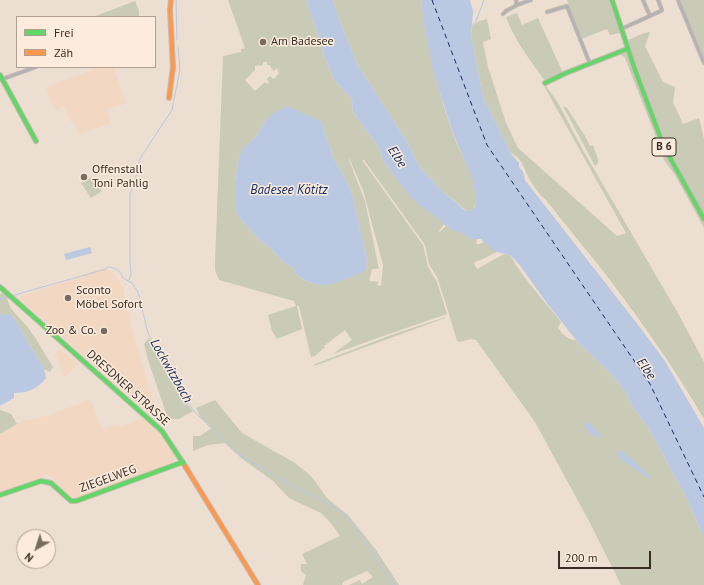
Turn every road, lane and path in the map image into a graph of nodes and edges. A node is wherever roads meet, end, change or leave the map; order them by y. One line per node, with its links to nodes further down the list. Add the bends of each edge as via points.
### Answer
1 (171, 0): 19 (main road, via 173,72)
2 (516, 0): 8 (street)
3 (531, 0): 8 (street)
4 (612, 0): 12 (main road, B 6)
5 (643, 0): 11 (street)
6 (658, 0): 11 (street, via 662,10)
7 (678, 0): 14 (street)
8 (517, 5): 10 (street)
9 (547, 12): 15 (street, via 567,6)
10 (503, 14)
11 (650, 16): 12 (street)
12 (621, 29): 13 (main road, B 6)
13 (627, 49): 15 (main road); 21 (main road, B 6, via 664,147)
14 (704, 63)
15 (590, 64): 18 (main road)
16 (33, 68): 17 (street)
17 (1, 78): 20 (main road)
18 (545, 83)
19 (169, 98)
20 (36, 142)
21 (704, 218)
22 (0, 286): 23 (main road, DRESDNER STRASSE, via 162,431)
23 (183, 462): 24 (main road, ZIEGELWEG, via 76,501 71,501 51,483 41,481); 25 (main road, DRESDNER STRASSE)
24 (0, 495)
25 (258, 585)

